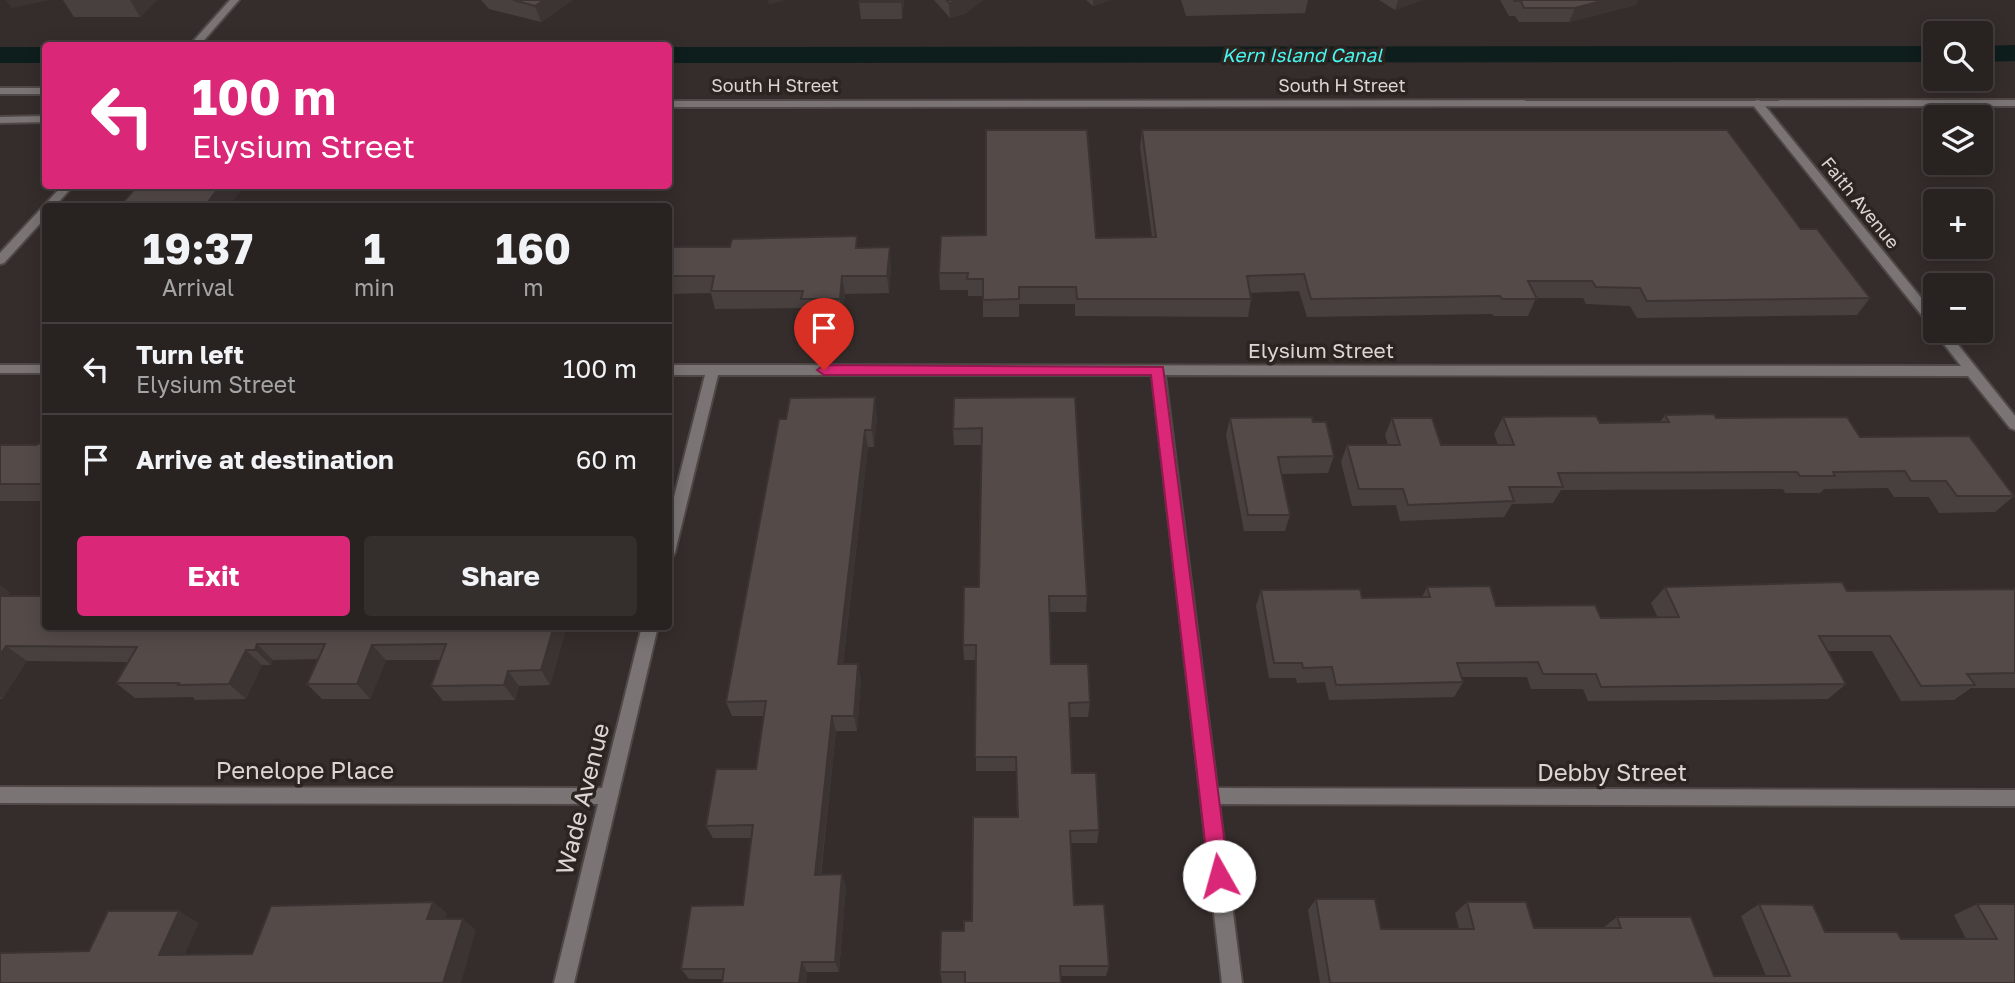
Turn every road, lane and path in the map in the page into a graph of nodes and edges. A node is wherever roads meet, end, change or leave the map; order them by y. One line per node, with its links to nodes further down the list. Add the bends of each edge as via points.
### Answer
1 (235, 0): 2 (street)
2 (197, 42)
3 (0, 91): 4 (street)
4 (42, 91)
5 (1757, 103): 6 (street, South H Street); 7 (street, South H Street); 14 (street, Faith Avenue)
6 (2015, 103)
7 (672, 104)
8 (42, 119): 9 (street)
9 (0, 120)
10 (65, 189): 11 (street)
11 (52, 203)
12 (42, 214): 13 (street)
13 (0, 260)
14 (1923, 309)
15 (1950, 343): 21 (street)
16 (0, 369): 17 (street)
17 (42, 369)
18 (672, 370): 19 (street, Elysium Street)
19 (713, 370): 20 (street, Elysium Street); 23 (street)
20 (1158, 370): 21 (street, Elysium Street); 27 (street)
21 (1973, 371): 22 (street)
22 (2015, 425)
23 (672, 536)
24 (649, 630): 26 (street, Wade Avenue)
25 (0, 795): 26 (street, Penelope Place)
26 (609, 796): 29 (street, Wade Avenue)
27 (1210, 796): 28 (street, Debby Street); 30 (street)
28 (2015, 798)
29 (564, 983)
30 (1232, 983)

